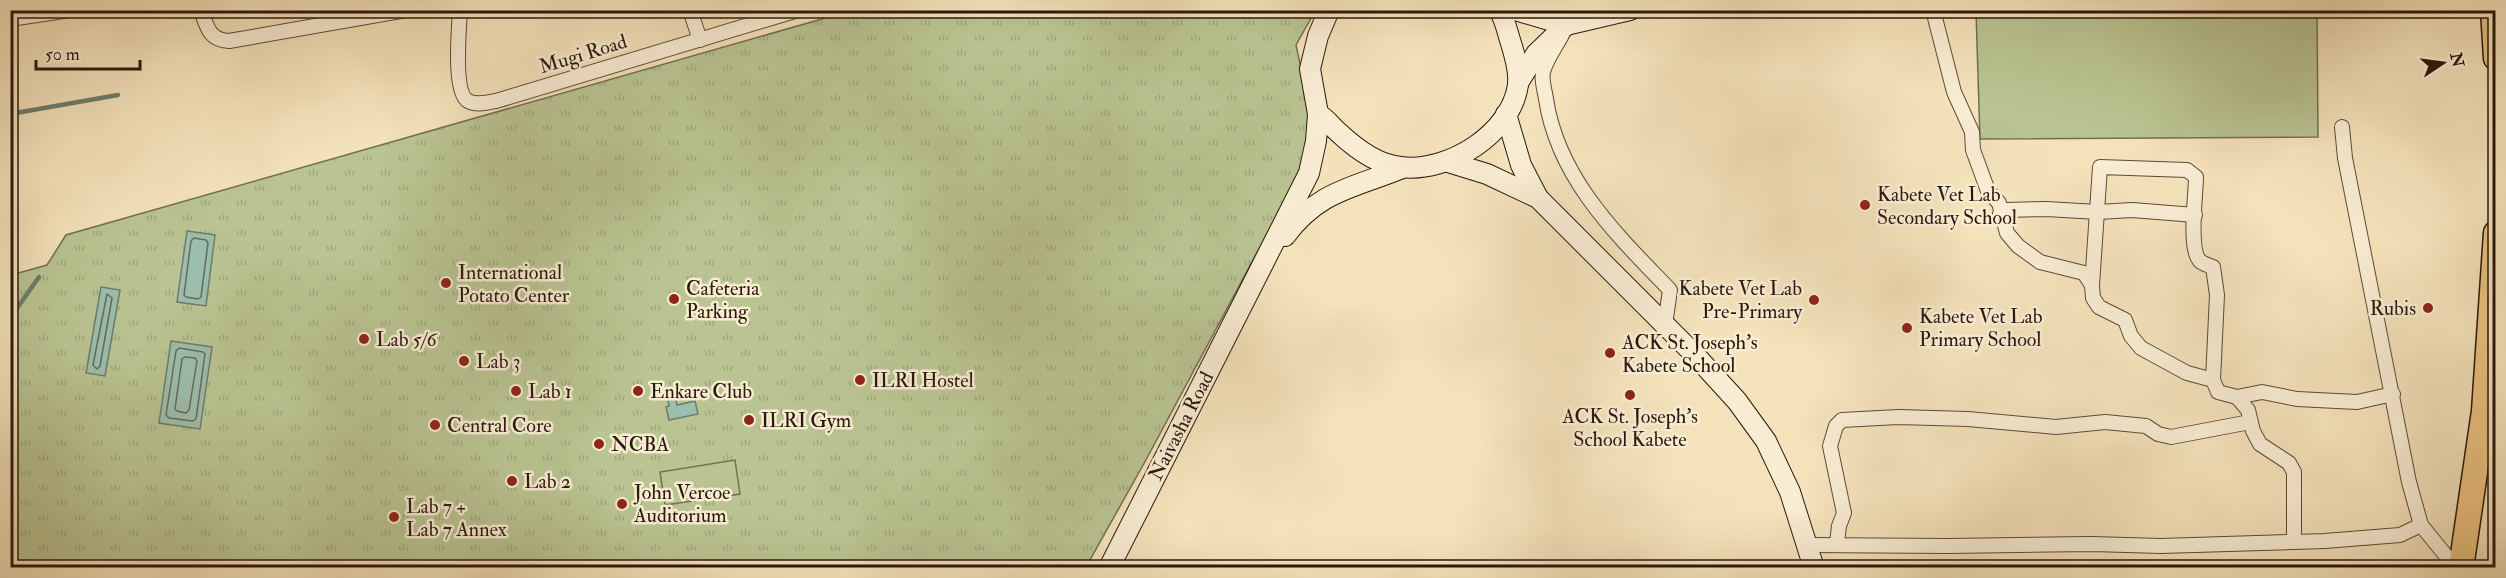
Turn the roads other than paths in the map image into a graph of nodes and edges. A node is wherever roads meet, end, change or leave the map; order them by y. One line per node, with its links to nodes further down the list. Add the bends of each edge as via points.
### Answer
1 (70, 10): 13 (street)
2 (201, 10): 3 (street, via 209,33 229,41)
3 (406, 10)
4 (460, 10): 15 (street, Mugi Road, via 458,58 462,94 477,104)
5 (690, 10): 15 (street)
6 (798, 10): 15 (street, Mugi Road)
7 (1329, 10): 18 (main road, Naivasha Road, via 1310,69)
8 (1499, 10): 17 (main road, via 1514,52)
9 (1515, 10): 14 (main road)
10 (1630, 10): 14 (main road)
11 (1934, 10): 25 (street, via 1954,92 1972,132 1973,150 1988,191 1998,203)
12 (2493, 10): 16 (highway)
13 (10, 19)
14 (1566, 25): 17 (main road, via 1536,54); 30 (street, via 1542,73 1548,112 1581,191 1670,290)
15 (700, 40)
16 (2496, 58)
17 (1518, 83): 19 (main road)
18 (1318, 114): 22 (main road, via 1365,154); 28 (main road, Naivasha Road, via 1309,172)
19 (1506, 114): 21 (main road, via 1478,146); 23 (main road, via 1521,165)
20 (2342, 127): 32 (street)
21 (1448, 162): 22 (main road, Naivasha Road); 23 (main road, via 1487,174)
22 (1402, 168): 28 (main road, Naivasha Road, via 1355,183 1319,202 1290,229)
23 (1538, 198): 30 (main road)
24 (2098, 212): 25 (street, via 2046,209 2007,210); 26 (street, via 2132,210); 26 (street, via 2100,167 2187,170 2196,177); 29 (street)
25 (2000, 214): 29 (street, via 2018,246 2040,262 2084,273)
26 (2195, 215): 31 (street, via 2195,254 2201,263 2212,267 2217,295)
27 (2496, 233): 42 (highway, via 2484,411)
28 (1252, 284): 39 (main road, Naivasha Road)
29 (2092, 285): 31 (street, via 2099,307 2125,321 2141,348 2187,373)
30 (1665, 325): 38 (main road, via 1737,401 1766,441 1790,492)
31 (2212, 380): 33 (street, via 2218,392)
32 (2393, 394): 33 (street, via 2357,402 2297,399 2262,392); 35 (street)
33 (2237, 398): 34 (street, via 2248,410)
34 (2250, 422): 36 (street, via 2260,444 2289,463 2294,472); 37 (street, via 2171,437 2146,426 2105,422 2056,427 1968,419 1842,420 1830,446 1844,513)
35 (2421, 525): 36 (street, via 2400,535); 41 (street)
36 (2294, 542): 37 (street, via 2162,546)
37 (1838, 543): 38 (street)
38 (1807, 545): 40 (main road)
39 (1109, 567)
40 (1814, 567)
41 (2456, 567)
42 (2461, 567)

